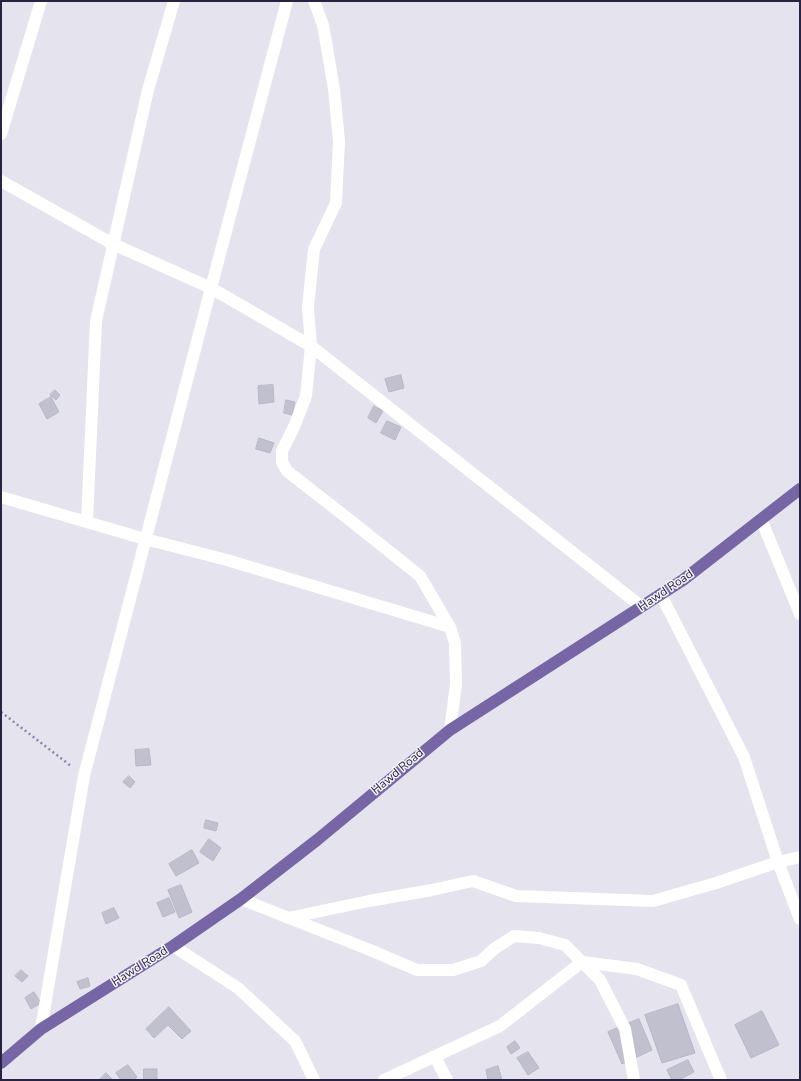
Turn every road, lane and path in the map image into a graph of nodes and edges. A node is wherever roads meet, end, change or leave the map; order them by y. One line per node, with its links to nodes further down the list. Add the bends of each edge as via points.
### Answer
1 (41, 1): 5 (street)
2 (174, 1): 7 (street, via 148,90)
3 (287, 1): 8 (street)
4 (314, 1): 9 (street, via 323,25 334,89 339,141 336,203 314,249 311,269 308,307)
5 (1, 134)
6 (1, 181): 7 (street)
7 (113, 244): 8 (street); 13 (street, via 96,321)
8 (211, 288): 9 (street); 14 (street)
9 (311, 346): 16 (street); 18 (street, via 306,396 282,451 282,462 287,471 420,576)
10 (800, 489): 12 (main road, Hawd Road)
11 (1, 497): 13 (street)
12 (761, 519): 15 (main road, Hawd Road); 17 (street)
13 (87, 521): 14 (street)
14 (145, 539): 18 (street, via 227,560); 21 (street)
15 (661, 595): 16 (main road, Hawd Road); 23 (street, via 744,758)
16 (642, 606): 20 (main road, Hawd Road)
17 (800, 614)
18 (450, 627): 20 (street, via 455,643 456,677)
19 (1, 712): 21 (path)
20 (450, 730): 24 (main road, Hawd Road, via 317,840)
21 (84, 776): 29 (street)
22 (800, 857): 23 (street)
23 (778, 862): 25 (street, via 653,901 516,896 473,881); 26 (street)
24 (240, 899): 25 (street); 27 (main road, Hawd Road)
25 (288, 918): 28 (street, via 417,970 453,970 481,961 514,936 538,938 565,945)
26 (800, 919)
27 (173, 946): 29 (main road, Hawd Road); 32 (street, via 238,988 295,1041)
28 (582, 962): 30 (street, via 500,1026); 35 (street, via 600,980 625,1029); 36 (street, via 637,969 681,985)
29 (42, 1029): 31 (main road, Hawd Road)
30 (435, 1057): 33 (street); 34 (street)
31 (1, 1063)
32 (314, 1080)
33 (384, 1080)
34 (447, 1080)
35 (634, 1080)
36 (721, 1080)

